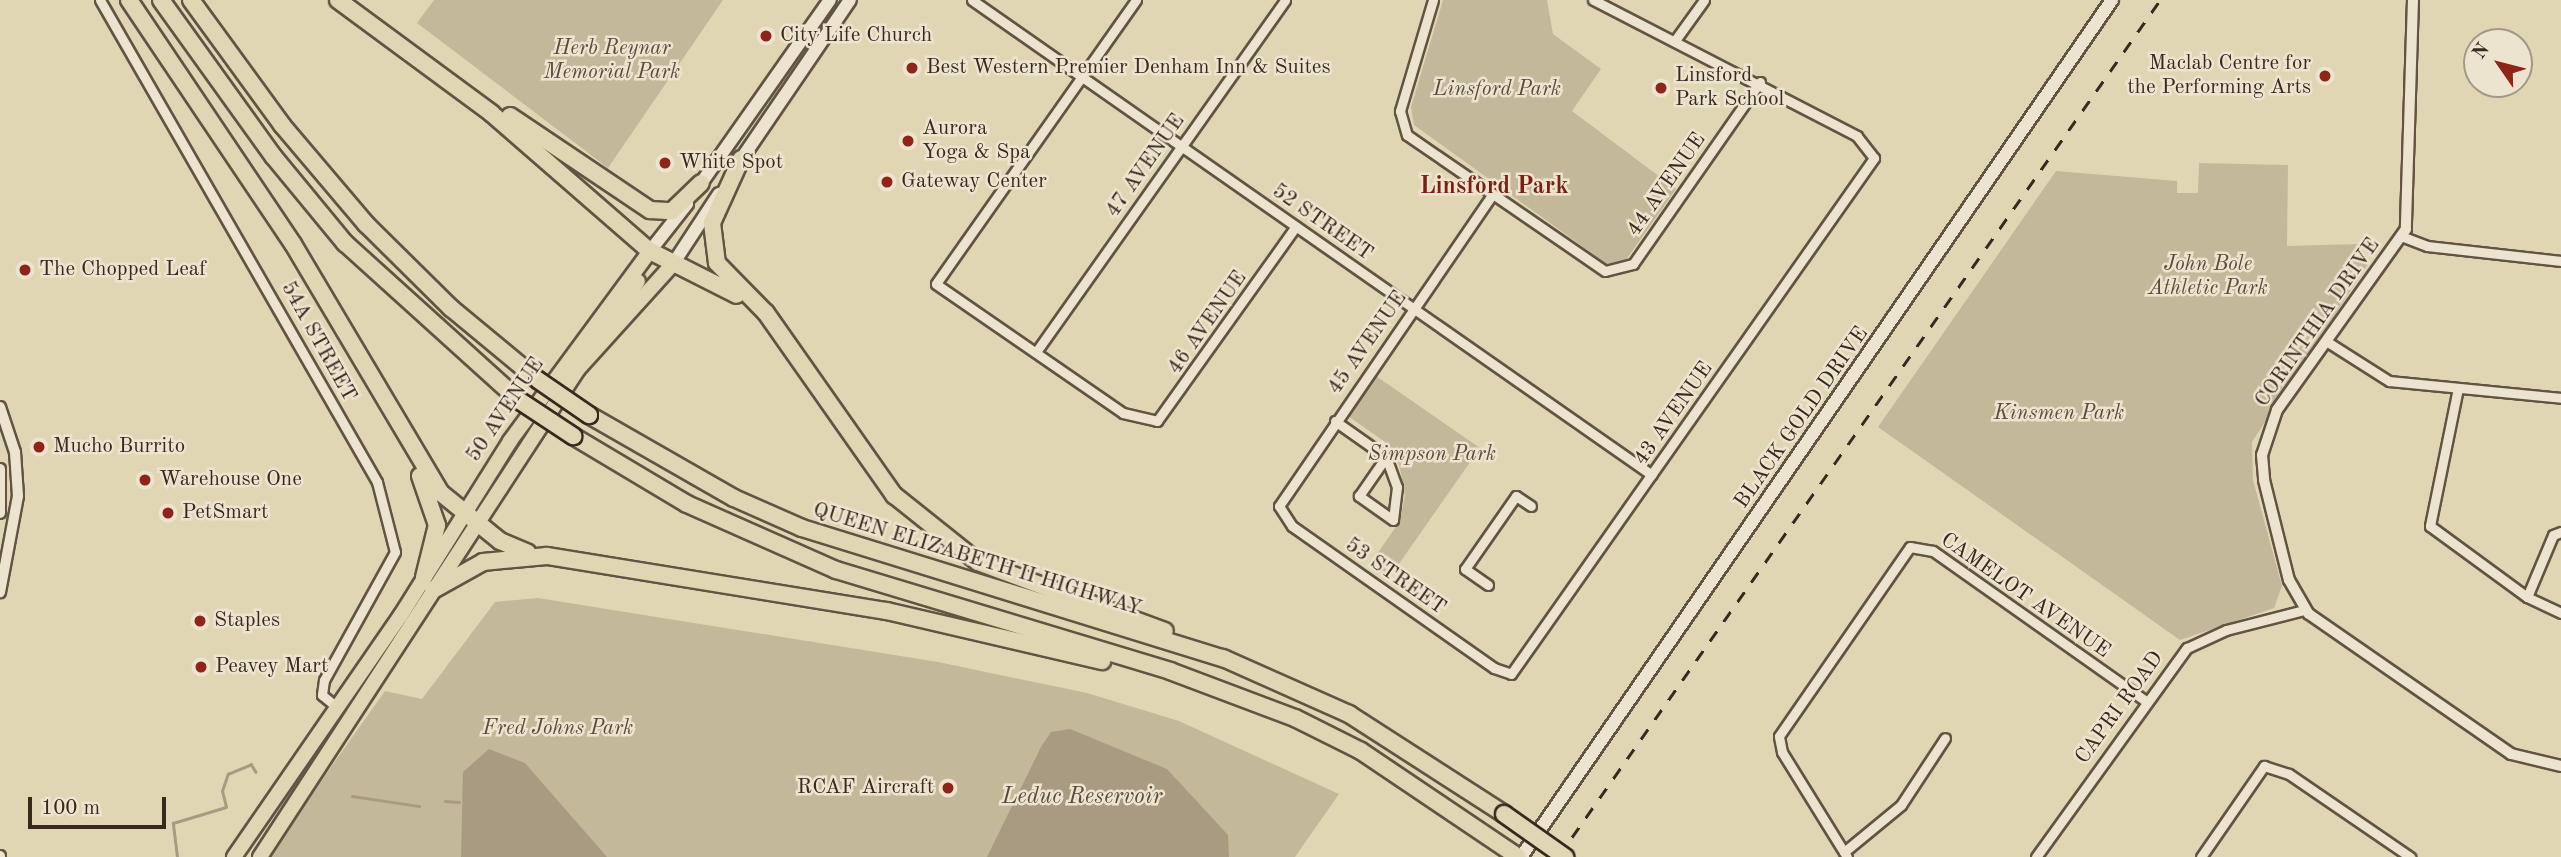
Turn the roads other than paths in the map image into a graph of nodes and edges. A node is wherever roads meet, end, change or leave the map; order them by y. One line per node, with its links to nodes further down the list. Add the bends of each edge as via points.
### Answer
1 (100, 0): 62 (street, 54A STREET, via 377,482 395,552 324,680 322,695)
2 (129, 0): 40 (highway, via 296,248)
3 (160, 0): 60 (highway, bridge, via 274,157 345,243 520,401 573,436 687,504 836,570)
4 (191, 0): 58 (highway, QUEEN ELIZABETH II HIGHWAY, bridge, via 282,125 366,224 451,308 538,380 589,415 734,498 803,528)
5 (830, 0): 20 (main road, 50 AVENUE)
6 (849, 0): 21 (main road, 50 AVENUE)
7 (972, 0): 15 (street, 52 STREET)
8 (1136, 0): 18 (street)
9 (1285, 0): 22 (street, 47 AVENUE)
10 (1433, 0): 25 (street, via 1400,119 1408,135)
11 (1594, 0): 17 (street)
12 (1704, 0): 17 (street)
13 (2413, 0): 27 (street, CORINTHIA DRIVE, via 2407,222)
14 (340, 1): 24 (highway, via 637,204 672,211); 28 (highway, via 513,130)
15 (987, 4): 18 (street, 52 STREET)
16 (2108, 4): 68 (main road, BLACK GOLD DRIVE)
17 (1676, 39): 19 (street)
18 (1082, 77): 22 (street, 52 STREET); 33 (street, via 936,284)
19 (1760, 82): 25 (street, 44 AVENUE, via 1624,270 1594,265); 44 (street, 43 AVENUE, via 1866,141 1874,158)
20 (746, 119): 21 (main road); 24 (main road, 50 AVENUE)
21 (762, 131): 23 (main road, 50 AVENUE)
22 (1181, 146): 26 (street, 52 STREET); 33 (street, 47 AVENUE)
23 (741, 159): 30 (main road, 50 AVENUE); 34 (highway, via 712,223 712,251)
24 (701, 183): 28 (main road, 50 AVENUE)
25 (1492, 195): 31 (street, 45 AVENUE)
26 (1296, 226): 31 (street, 52 STREET); 33 (street, 46 AVENUE, via 1177,399 1157,421 1137,421)
27 (2402, 236): 29 (street, via 2427,246); 32 (street, CORINTHIA DRIVE)
28 (650, 251): 30 (highway); 35 (main road, via 635,286); 41 (main road, 50 AVENUE)
29 (2561, 261)
30 (673, 264): 34 (highway, via 744,300); 35 (main road, 50 AVENUE, via 605,347)
31 (1414, 308): 39 (street, 45 AVENUE); 44 (street, 52 STREET)
32 (2326, 341): 36 (street, via 2381,379); 56 (street, CORINTHIA DRIVE, via 2277,410 2262,455 2289,580)
33 (1036, 352)
34 (803, 365): 58 (highway, via 894,495 946,542 1016,580 1136,618)
35 (578, 369): 49 (main road, 50 AVENUE)
36 (2458, 388): 37 (street); 55 (street, via 2430,526)
37 (2561, 398)
38 (0, 407): 54 (street, via 15,452 18,496)
39 (1335, 421): 42 (street); 48 (street, 45 AVENUE, via 1280,499)
40 (404, 439): 46 (highway, via 441,493); 52 (highway, via 436,513)
41 (510, 441): 46 (main road, 50 AVENUE); 49 (main road, via 474,507)
42 (1386, 457): 42 (street, via 1397,486 1393,520 1359,496)
43 (0, 469): 47 (street)
44 (1652, 475): 59 (street, 43 AVENUE, via 1525,662 1511,674)
45 (1531, 506): 53 (street, via 1516,495 1465,569)
46 (463, 512): 49 (highway); 52 (main road, 50 AVENUE)
47 (0, 513)
48 (1279, 513): 59 (street, 53 STREET)
49 (477, 523): 51 (highway); 52 (main road, 50 AVENUE)
50 (2561, 532): 55 (street, via 2553,535)
51 (530, 554): 52 (highway, via 483,562); 60 (highway, via 887,611)
52 (429, 583): 62 (main road, 50 AVENUE); 67 (main road, 50 AVENUE)
53 (1488, 585)
54 (0, 592)
55 (2527, 597): 57 (street)
56 (2304, 610): 61 (street, CAPRI ROAD, via 2199,641); 64 (street, CORINTHIA DRIVE, via 2511,754)
57 (2561, 613)
58 (1223, 657): 69 (highway, QUEEN ELIZABETH II HIGHWAY, bridge, via 1349,714)
59 (1494, 668)
60 (1232, 691): 68 (highway, via 1361,751)
61 (2146, 701): 65 (street, CAMELOT AVENUE, via 1933,551 1910,547 1779,736 1782,752); 70 (street, CAPRI ROAD)
62 (338, 708): 66 (main road, 50 AVENUE)
63 (1945, 737): 65 (street, via 1901,805)
64 (2561, 766)
65 (1845, 855)
66 (234, 857)
67 (260, 857)
68 (1520, 857)
69 (1565, 857)
70 (2036, 857)
71 (2201, 857): 72 (street, via 2264,766 2289,774)
72 (2410, 857)

